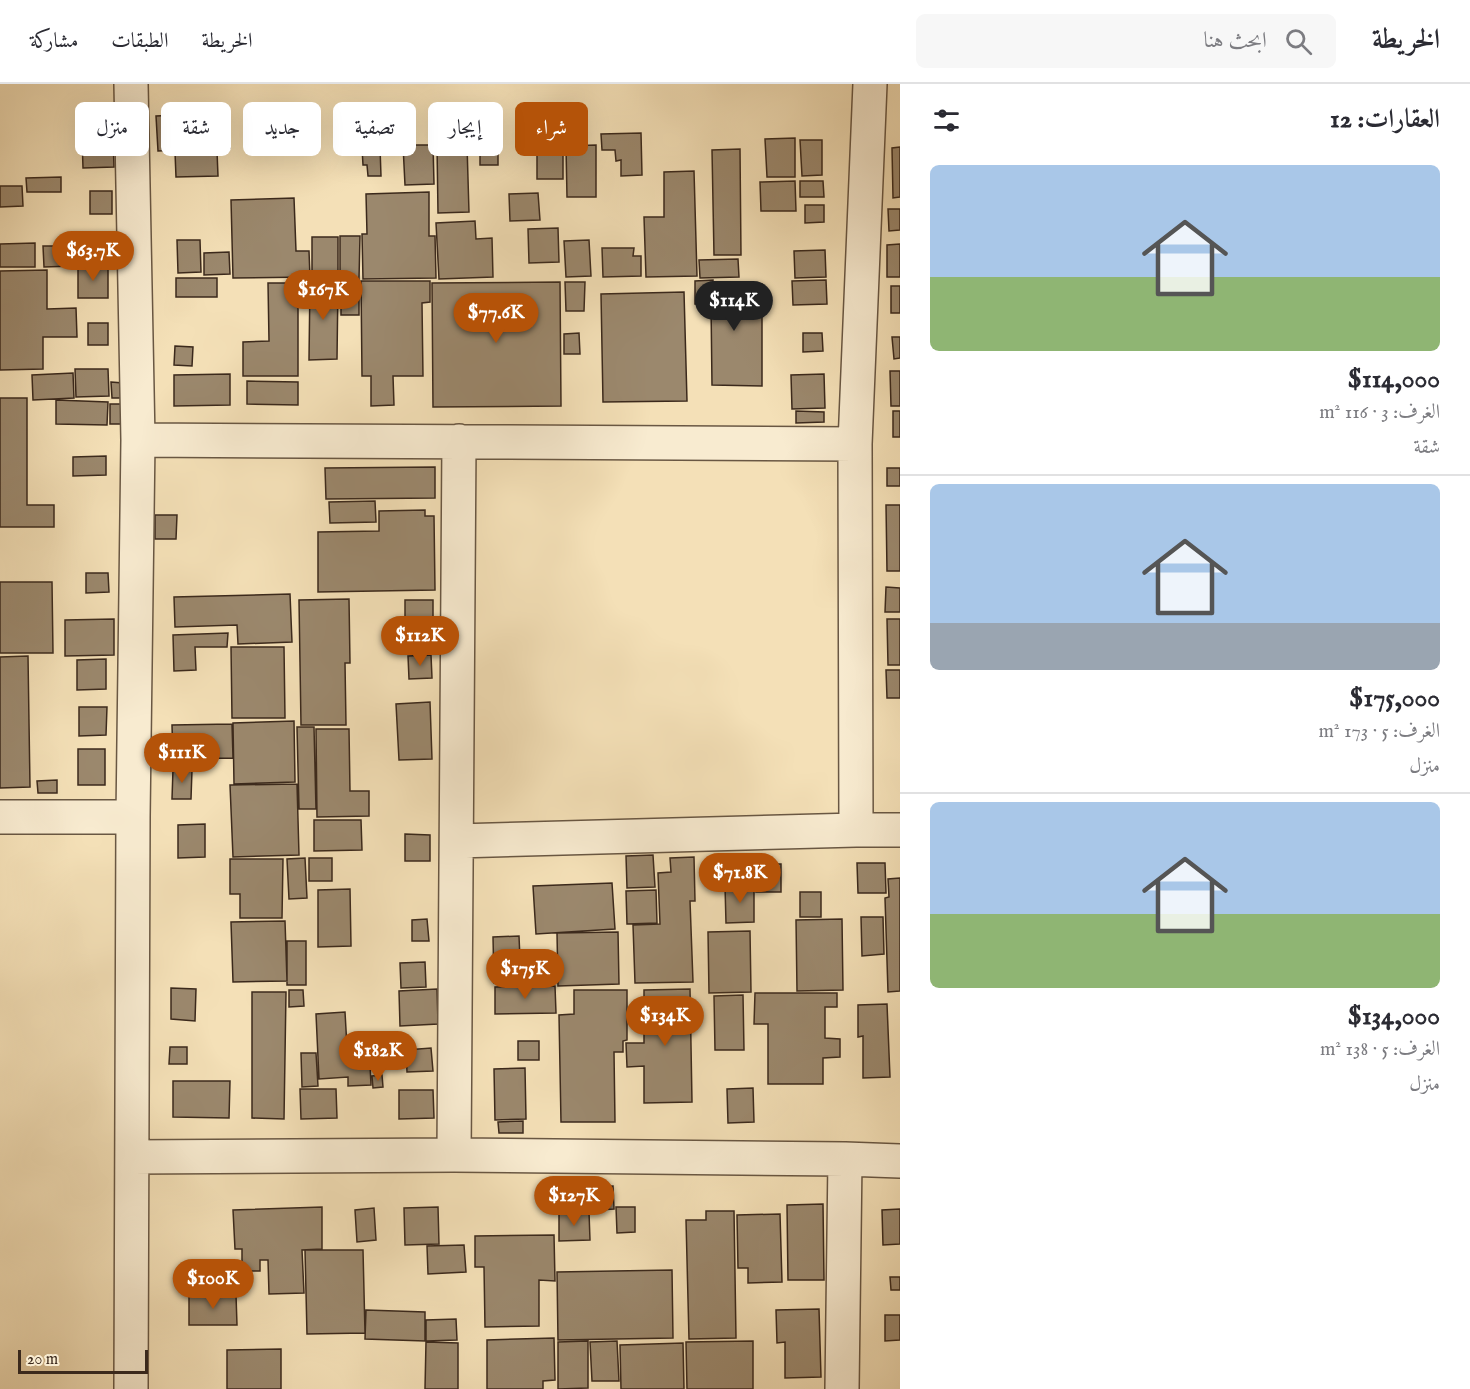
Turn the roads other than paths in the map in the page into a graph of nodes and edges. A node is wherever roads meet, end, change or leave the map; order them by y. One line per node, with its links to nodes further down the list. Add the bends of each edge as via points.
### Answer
1 (131, 84): 3 (street)
2 (870, 84): 5 (street)
3 (138, 440): 4 (street); 7 (street)
4 (459, 441): 5 (street); 10 (street)
5 (855, 444): 8 (street)
6 (0, 817): 7 (street)
7 (133, 817): 12 (street)
8 (856, 830): 9 (street); 10 (street)
9 (900, 830)
10 (457, 841): 11 (street)
11 (454, 1155): 12 (street); 13 (street)
12 (132, 1157): 15 (street)
13 (845, 1159): 14 (street); 16 (street)
14 (900, 1161)
15 (131, 1389)
16 (842, 1389)

